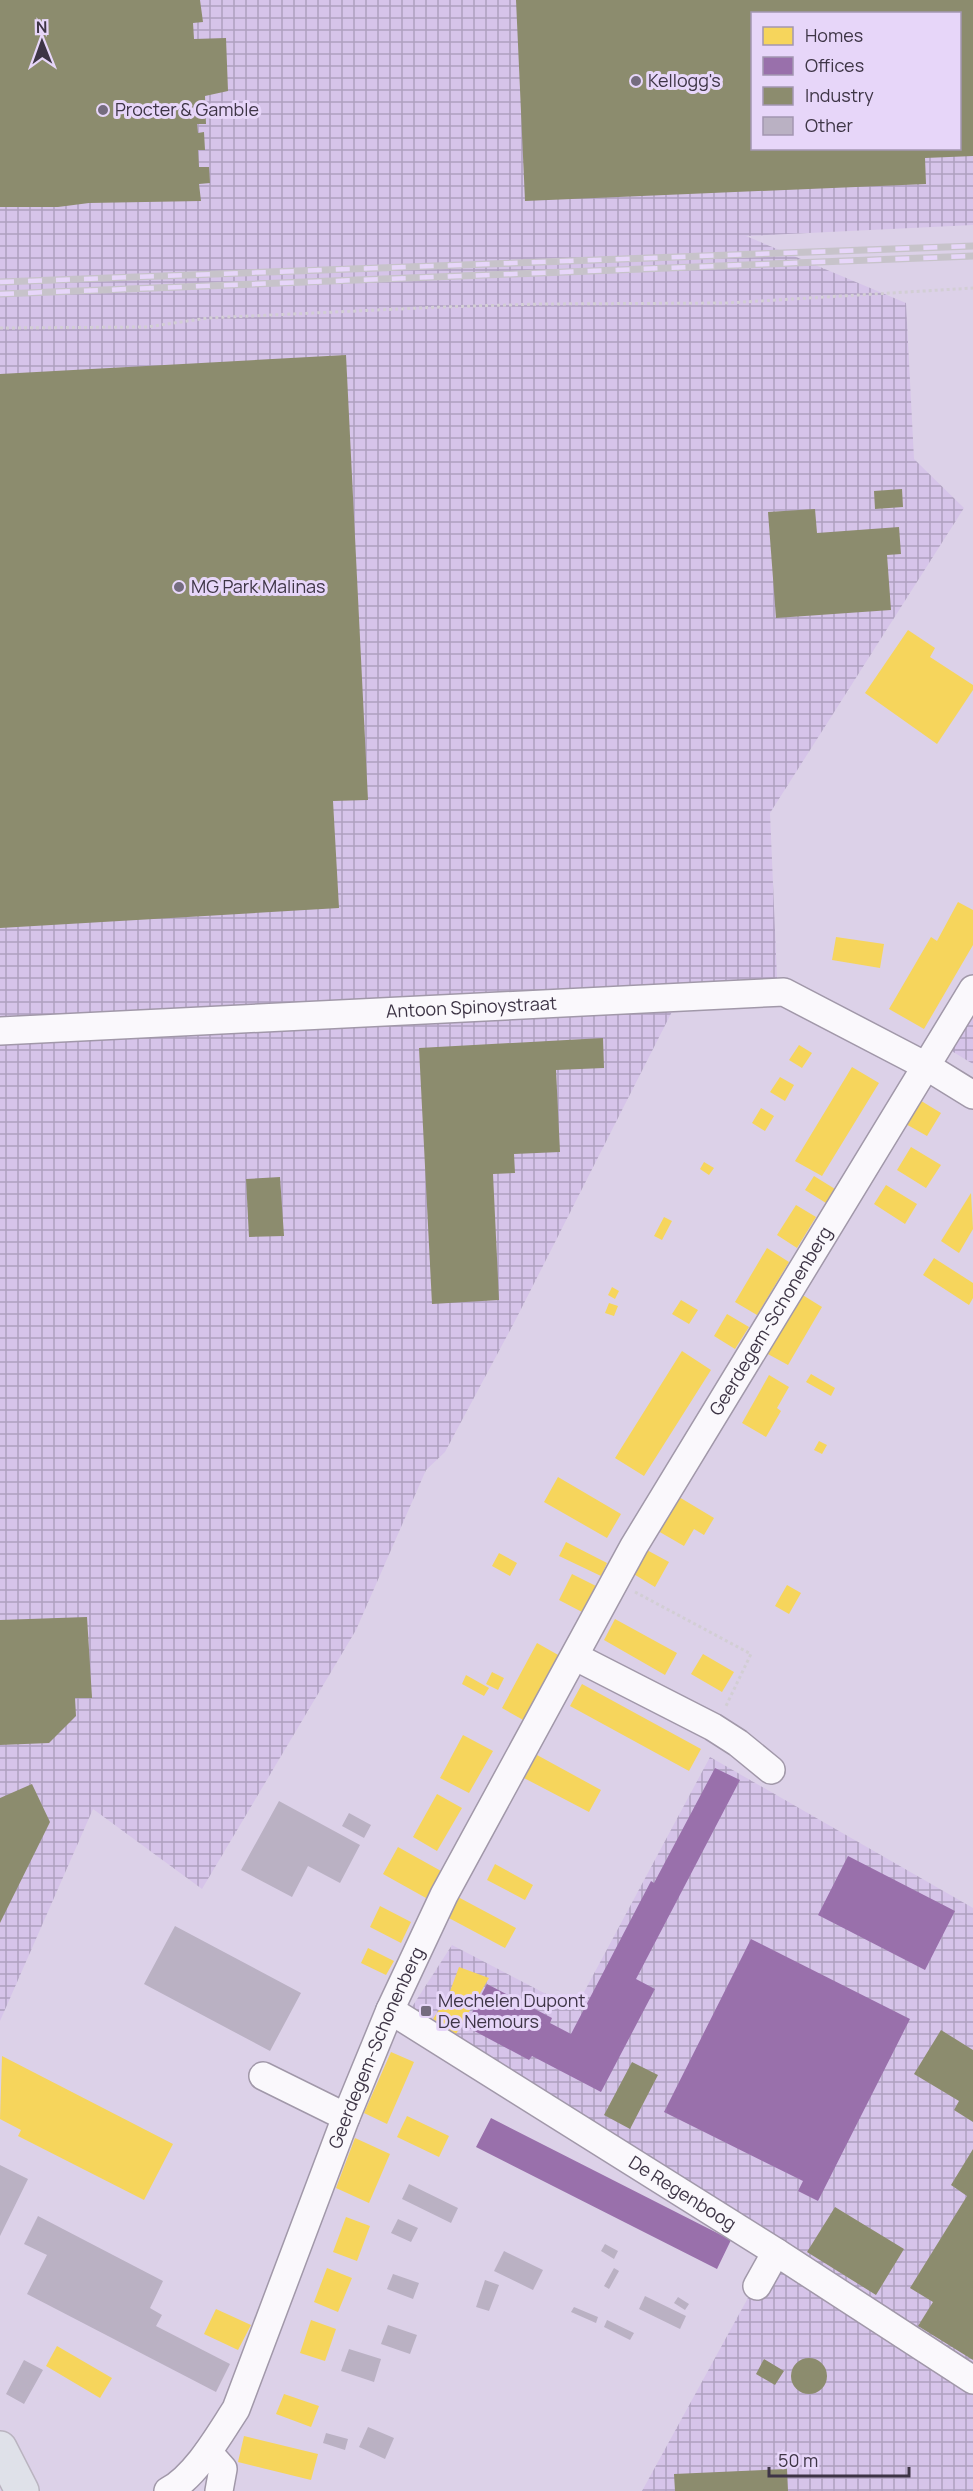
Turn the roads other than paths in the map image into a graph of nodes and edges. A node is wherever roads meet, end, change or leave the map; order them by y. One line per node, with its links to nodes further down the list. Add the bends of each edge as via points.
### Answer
1 (973, 988): 3 (street, Geerdegem-Schonenberg)
2 (0, 1031): 3 (street, Antoon Spinoystraat, via 784,992)
3 (926, 1066): 4 (street, Antoon Spinoystraat); 5 (street, Geerdegem-Schonenberg, via 634,1546)
4 (973, 1095)
5 (576, 1657): 6 (street, via 713,1727); 7 (street, Geerdegem-Schonenberg, via 444,1895)
6 (771, 1770)
7 (390, 2010): 9 (street, Geerdegem-Schonenberg); 10 (street, De Regenboog)
8 (263, 2076): 9 (street)
9 (346, 2117): 14 (street, Geerdegem-Schonenberg, via 236,2409)
10 (776, 2252): 11 (street); 12 (street, De Regenboog, via 883,2307)
11 (757, 2286)
12 (973, 2380)
13 (0, 2448): 15 (main road)
14 (208, 2452): 16 (street, Geerdegem-Schonenberg); 17 (street, via 223,2469)
15 (22, 2491)
16 (168, 2491)
17 (219, 2491)

